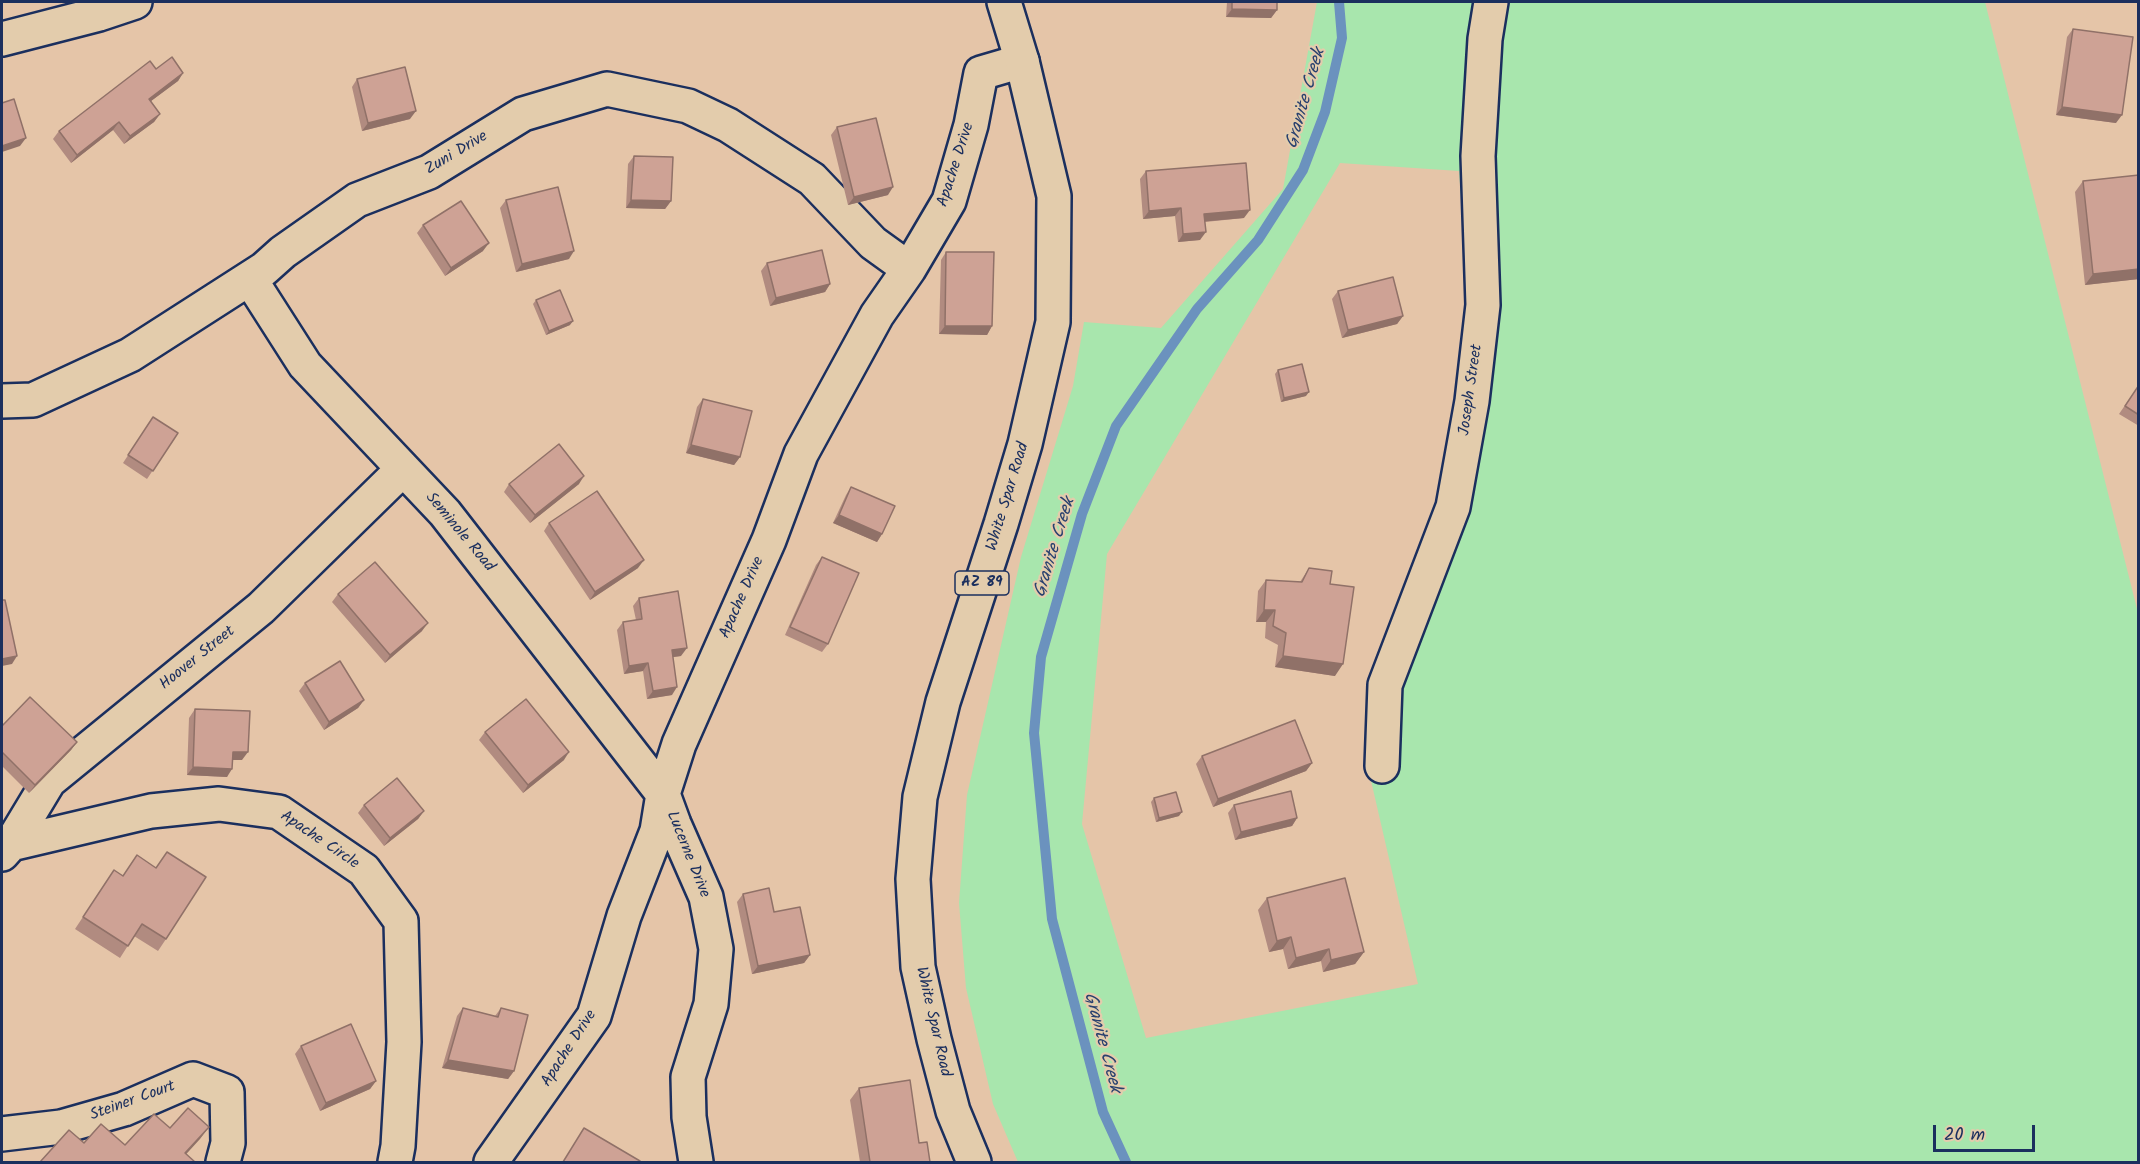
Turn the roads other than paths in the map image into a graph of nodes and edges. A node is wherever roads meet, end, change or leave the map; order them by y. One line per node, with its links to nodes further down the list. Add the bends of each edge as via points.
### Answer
1 (135, 2): 4 (street)
2 (1004, 2): 5 (street, White Spar Road / AZ 89)
3 (1491, 2): 10 (street, Joseph Street, via 1485,39 1479,156 1483,305 1472,401 1453,507 1385,686)
4 (2, 39)
5 (1022, 61): 6 (street, Apache Drive, via 981,73 950,201); 18 (street, White Spar Road / AZ 89, via 1054,196 1053,322 1002,524 943,702 920,797 913,879 918,967 953,1111)
6 (909, 269): 7 (street, Zuni Drive, via 873,243 812,179 728,125 688,106 607,89 523,114 429,172 357,200); 11 (street, Apache Drive, via 877,315 801,454 769,540 679,744)
7 (250, 279): 8 (street, Zuni Drive, via 130,355 33,400); 9 (street, Seminole Road, via 305,365)
8 (2, 401)
9 (403, 470): 11 (street, Seminole Road, via 445,513); 12 (street, Hoover Street, via 261,608 49,781)
10 (1382, 766)
11 (663, 794): 16 (street, Apache Drive, via 657,831 624,916 594,1016); 17 (street, Lucerne Drive, via 706,897 716,949 711,1004 688,1077)
12 (6, 849): 15 (street, Apache Circle, via 151,811 219,804 279,812 364,870 401,921 404,1042)
13 (2, 1134): 14 (street, Steiner Court, via 61,1127 93,1118 193,1079 227,1092 228,1143)
14 (223, 1162)
15 (395, 1162)
16 (491, 1162)
17 (696, 1162)
18 (974, 1162)

